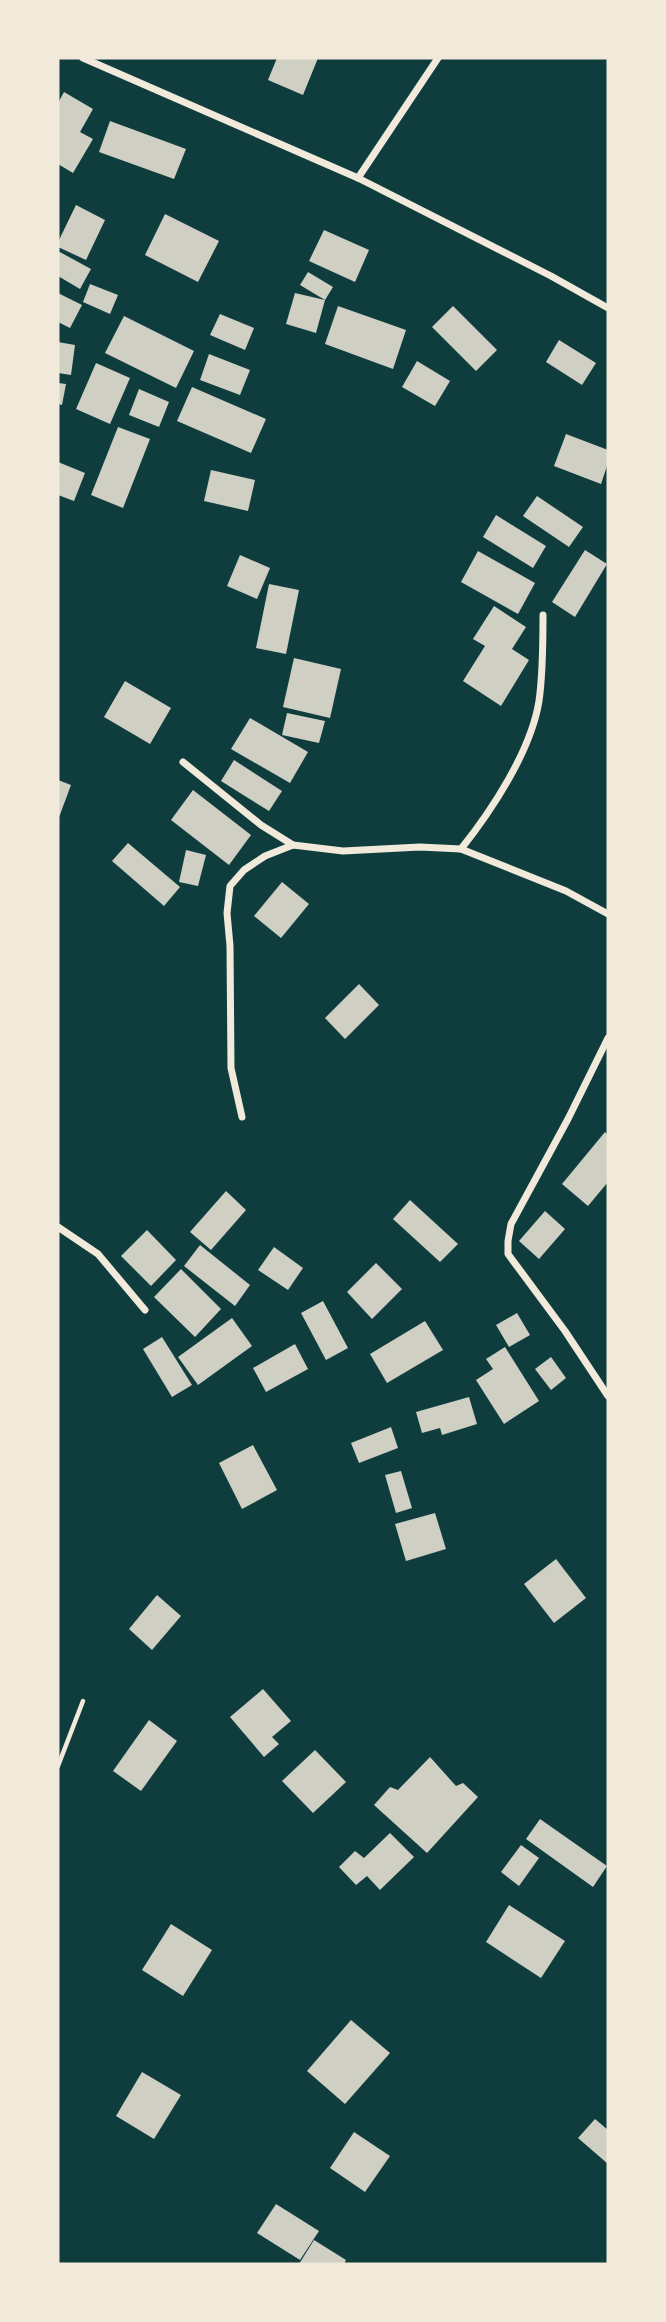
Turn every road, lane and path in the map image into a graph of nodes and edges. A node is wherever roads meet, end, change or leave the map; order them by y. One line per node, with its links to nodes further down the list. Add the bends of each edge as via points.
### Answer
1 (83, 58): 3 (street)
2 (438, 58): 3 (street)
3 (358, 178): 4 (street)
4 (608, 308)
5 (543, 615): 8 (street, via 542,672 531,731 483,822)
6 (183, 762): 7 (street)
7 (293, 845): 8 (street, via 343,851 419,846); 11 (street, via 265,856 230,886 231,1068)
8 (461, 849): 9 (street, via 566,891)
9 (608, 914)
10 (608, 1038): 14 (street, via 511,1224 508,1254)
11 (242, 1116)
12 (58, 1227): 13 (street, via 97,1254)
13 (145, 1310)
14 (608, 1396)
15 (83, 1701): 16 (path)
16 (58, 1766)

